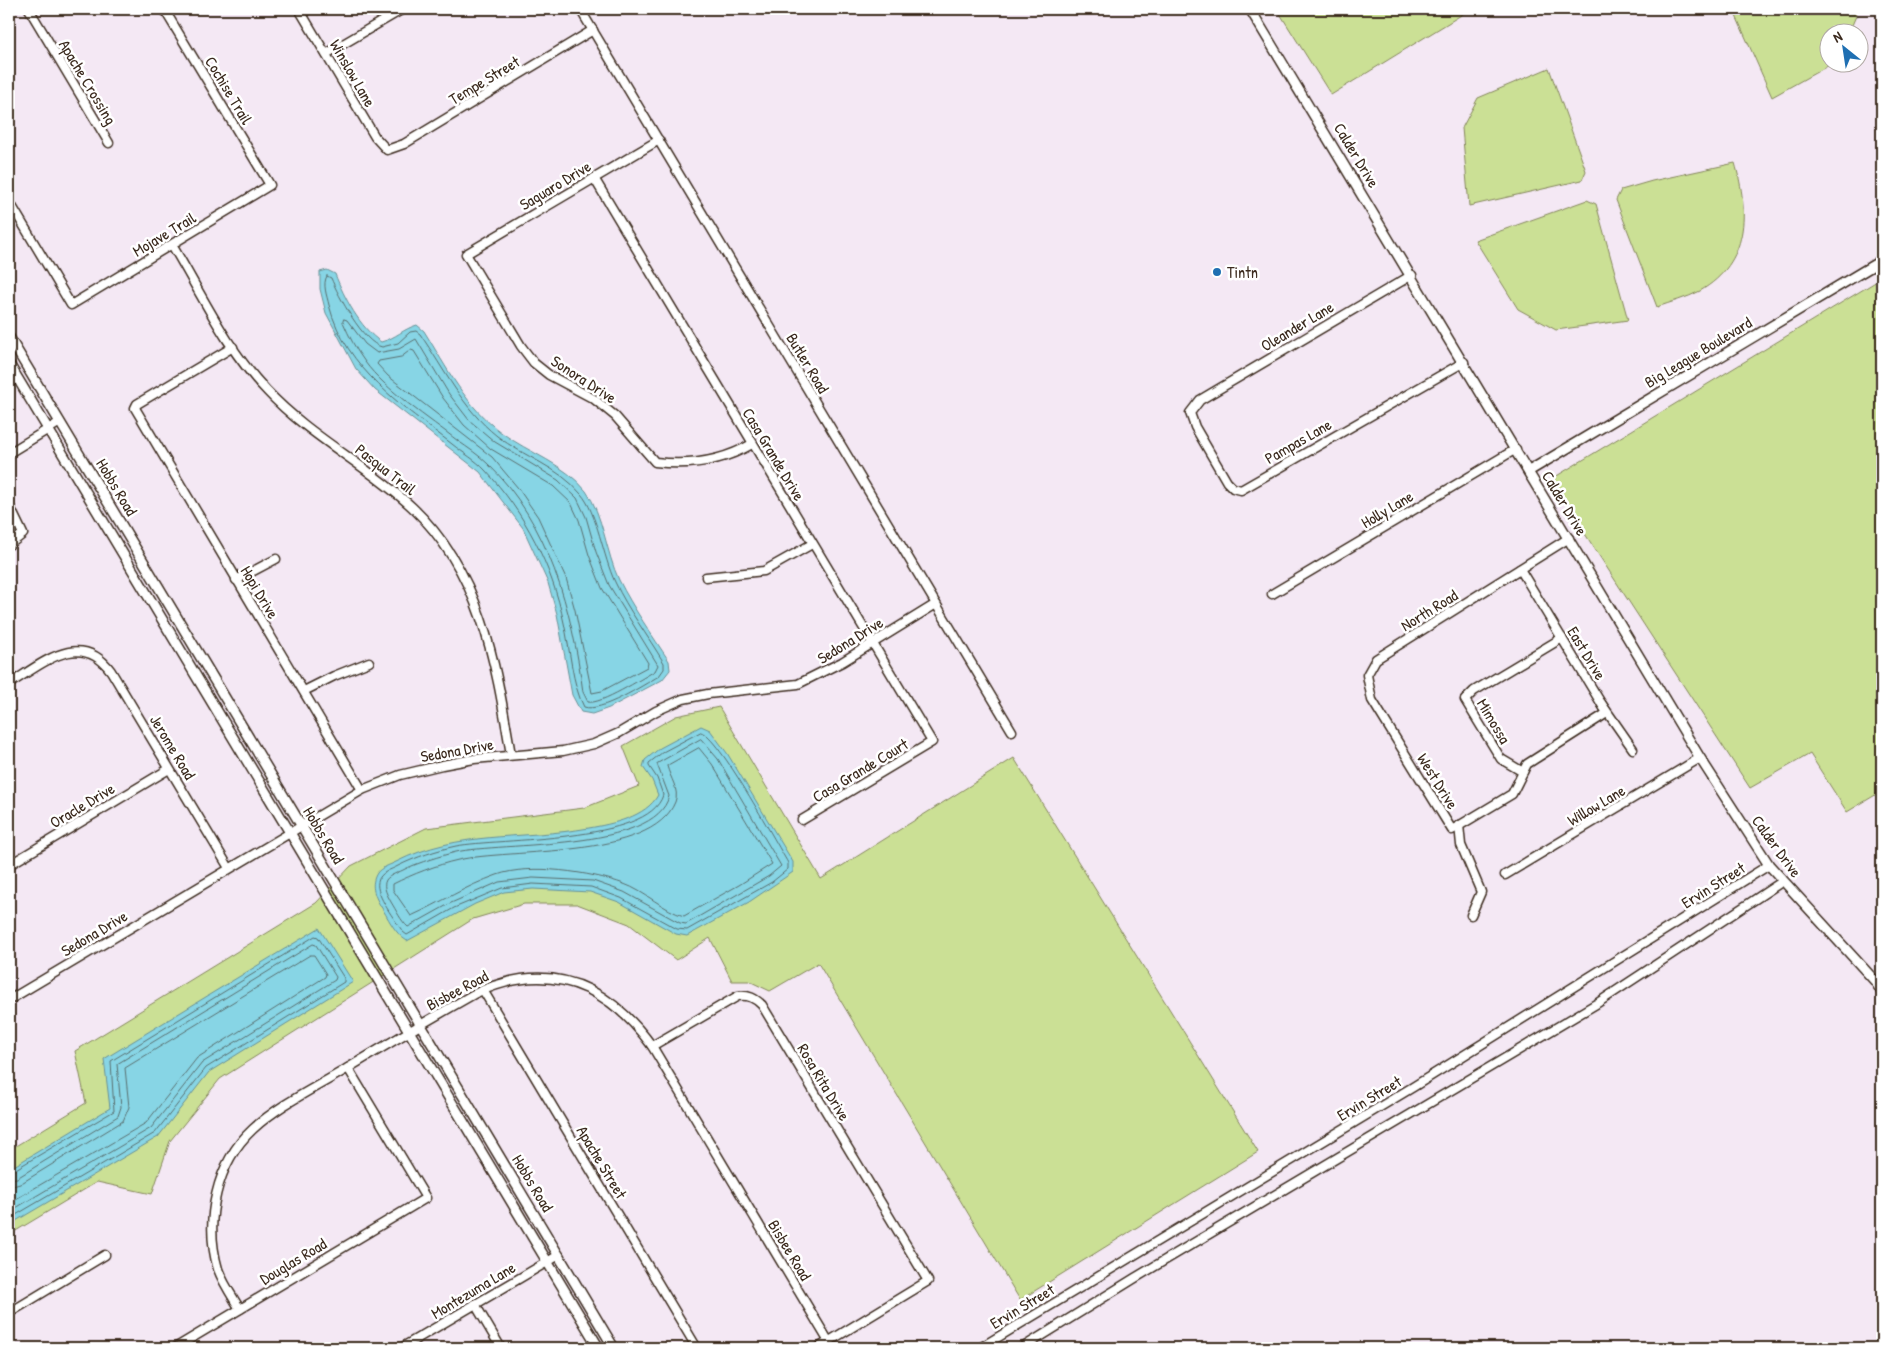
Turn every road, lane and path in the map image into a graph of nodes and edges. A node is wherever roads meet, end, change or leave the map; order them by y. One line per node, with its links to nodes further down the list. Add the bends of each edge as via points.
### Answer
1 (29, 9): 10 (street, Apache Crossing)
2 (164, 9): 13 (street, Cochise Trail)
3 (299, 9): 8 (street, Winslow Lane)
4 (403, 9): 8 (street)
5 (580, 9): 7 (street, Butler Road)
6 (1250, 9): 18 (street, Calder Drive)
7 (593, 30): 9 (street, Butler Road); 11 (street, Tempe Street, via 404,144)
8 (326, 54): 11 (street, Winslow Lane, via 375,137)
9 (659, 140): 12 (street, Saguaro Drive); 39 (street, Butler Road)
10 (109, 143)
11 (387, 150)
12 (594, 178): 16 (street, Saguaro Drive); 26 (street, Casa Grande Drive)
13 (270, 185): 15 (street, Mojave Trail)
14 (9, 201): 15 (street, Mojave Trail, via 71,305)
15 (172, 245): 20 (street, Pasqua Trail)
16 (466, 254): 26 (street, Sonora Drive, via 534,363 549,376 594,399 615,416 655,462 670,464 720,459)
17 (1882, 260): 29 (street, Big League Boulevard)
18 (1412, 275): 21 (street, Calder Drive); 23 (street, Oleander Lane)
19 (9, 337): 24 (street, Hobbs Road)
20 (233, 347): 37 (street, Hopi Drive, via 135,408); 50 (street, Pasqua Trail, via 267,392 411,506 460,567 477,604 491,648)
21 (1464, 362): 23 (street, Pampas Lane, via 1240,490 1227,482 1195,427 1190,412); 27 (street, Calder Drive)
22 (9, 364): 25 (street, Hobbs Road)
23 (1198, 402)
24 (60, 422): 25 (street); 56 (street, Hobbs Road)
25 (48, 429): 28 (street); 58 (street, Hobbs Road)
26 (752, 444): 32 (street, Casa Grande Drive)
27 (1516, 449): 29 (street, Calder Drive); 38 (street, Holly Lane)
28 (9, 452)
29 (1529, 471): 31 (street, Calder Drive)
30 (9, 505): 33 (street, via 22,534)
31 (1569, 538): 35 (street, North Road); 51 (street, Calder Drive)
32 (812, 544): 36 (street, via 764,571); 41 (street, Casa Grande Drive)
33 (9, 545)
34 (276, 559): 37 (street)
35 (1520, 569): 40 (street, East Drive); 47 (street, North Road, via 1376,659 1368,675 1372,700)
36 (706, 577)
37 (236, 580): 44 (street, Hopi Drive)
38 (1272, 594)
39 (936, 604): 41 (street, Sedona Drive); 46 (street, Butler Road)
40 (1562, 638): 45 (street, East Drive); 53 (street, Mimossa, via 1474,691 1466,700 1501,759)
41 (872, 642): 48 (street, Casa Grande Drive); 50 (street, Sedona Drive, via 835,666 798,684 683,698 594,744 563,751)
42 (369, 662): 44 (street)
43 (9, 684): 52 (street, Jerome Road, via 62,653 84,651 98,656 111,671)
44 (304, 691): 54 (street, Hopi Drive)
45 (1601, 703): 49 (street, East Drive); 53 (street, via 1608,713 1527,764)
46 (1012, 731)
47 (1394, 736): 57 (street, West Drive, via 1452,830)
48 (932, 742): 55 (street, Casa Grande Court)
49 (1633, 749)
50 (511, 755): 54 (street, Sedona Drive, via 442,764 400,775)
51 (1700, 758): 60 (street, Calder Drive); 62 (street, Willow Lane)
52 (170, 768): 59 (street, Oracle Drive); 61 (street, Jerome Road)
53 (1523, 772): 57 (street, via 1512,794)
54 (362, 790): 56 (street, Sedona Drive)
55 (802, 820)
56 (301, 824): 58 (street, Sedona Drive); 68 (street, Hobbs Road)
57 (1459, 826): 64 (street, West Drive, via 1461,845 1481,892)
58 (290, 831): 61 (street, Sedona Drive); 69 (street, Hobbs Road)
59 (9, 865)
60 (1770, 866): 63 (street, Calder Drive); 86 (street, Ervin Street, via 1430,1077)
61 (229, 868): 67 (street, Sedona Drive)
62 (1505, 875)
63 (1782, 882): 66 (street, Calder Drive); 87 (street, via 1596,1004)
64 (1471, 915)
65 (482, 990): 68 (street, Bisbee Road); 70 (street, Bisbee Road, via 513,979 570,981 611,1001 635,1023); 84 (street, Apache Street)
66 (1882, 992)
67 (9, 1000)
68 (420, 1025): 69 (street, Bisbee Road); 73 (street, Hobbs Road)
69 (409, 1032): 71 (street, Bisbee Road); 74 (street, Hobbs Road)
70 (652, 1046): 78 (street, Bisbee Road); 78 (street, Rosa Rita Drive, via 738,996 755,998 768,1014 928,1281)
71 (348, 1068): 76 (street, Bisbee Road, via 268,1117 241,1143 226,1167 212,1211 211,1231 219,1271); 76 (street, Douglas Road, via 426,1198)
72 (105, 1255): 77 (street)
73 (559, 1255): 74 (street, Montezuma Lane); 83 (street, Hobbs Road)
74 (546, 1262): 75 (street, Montezuma Lane); 82 (street, Hobbs Road)
75 (475, 1304): 80 (street, Montezuma Lane); 81 (street)
76 (240, 1309): 79 (street, Douglas Road)
77 (9, 1313)
78 (829, 1342): 85 (street)
79 (175, 1348)
80 (401, 1348)
81 (501, 1348)
82 (599, 1348)
83 (614, 1348)
84 (697, 1348)
85 (818, 1348)
86 (980, 1348)
87 (1022, 1348)

